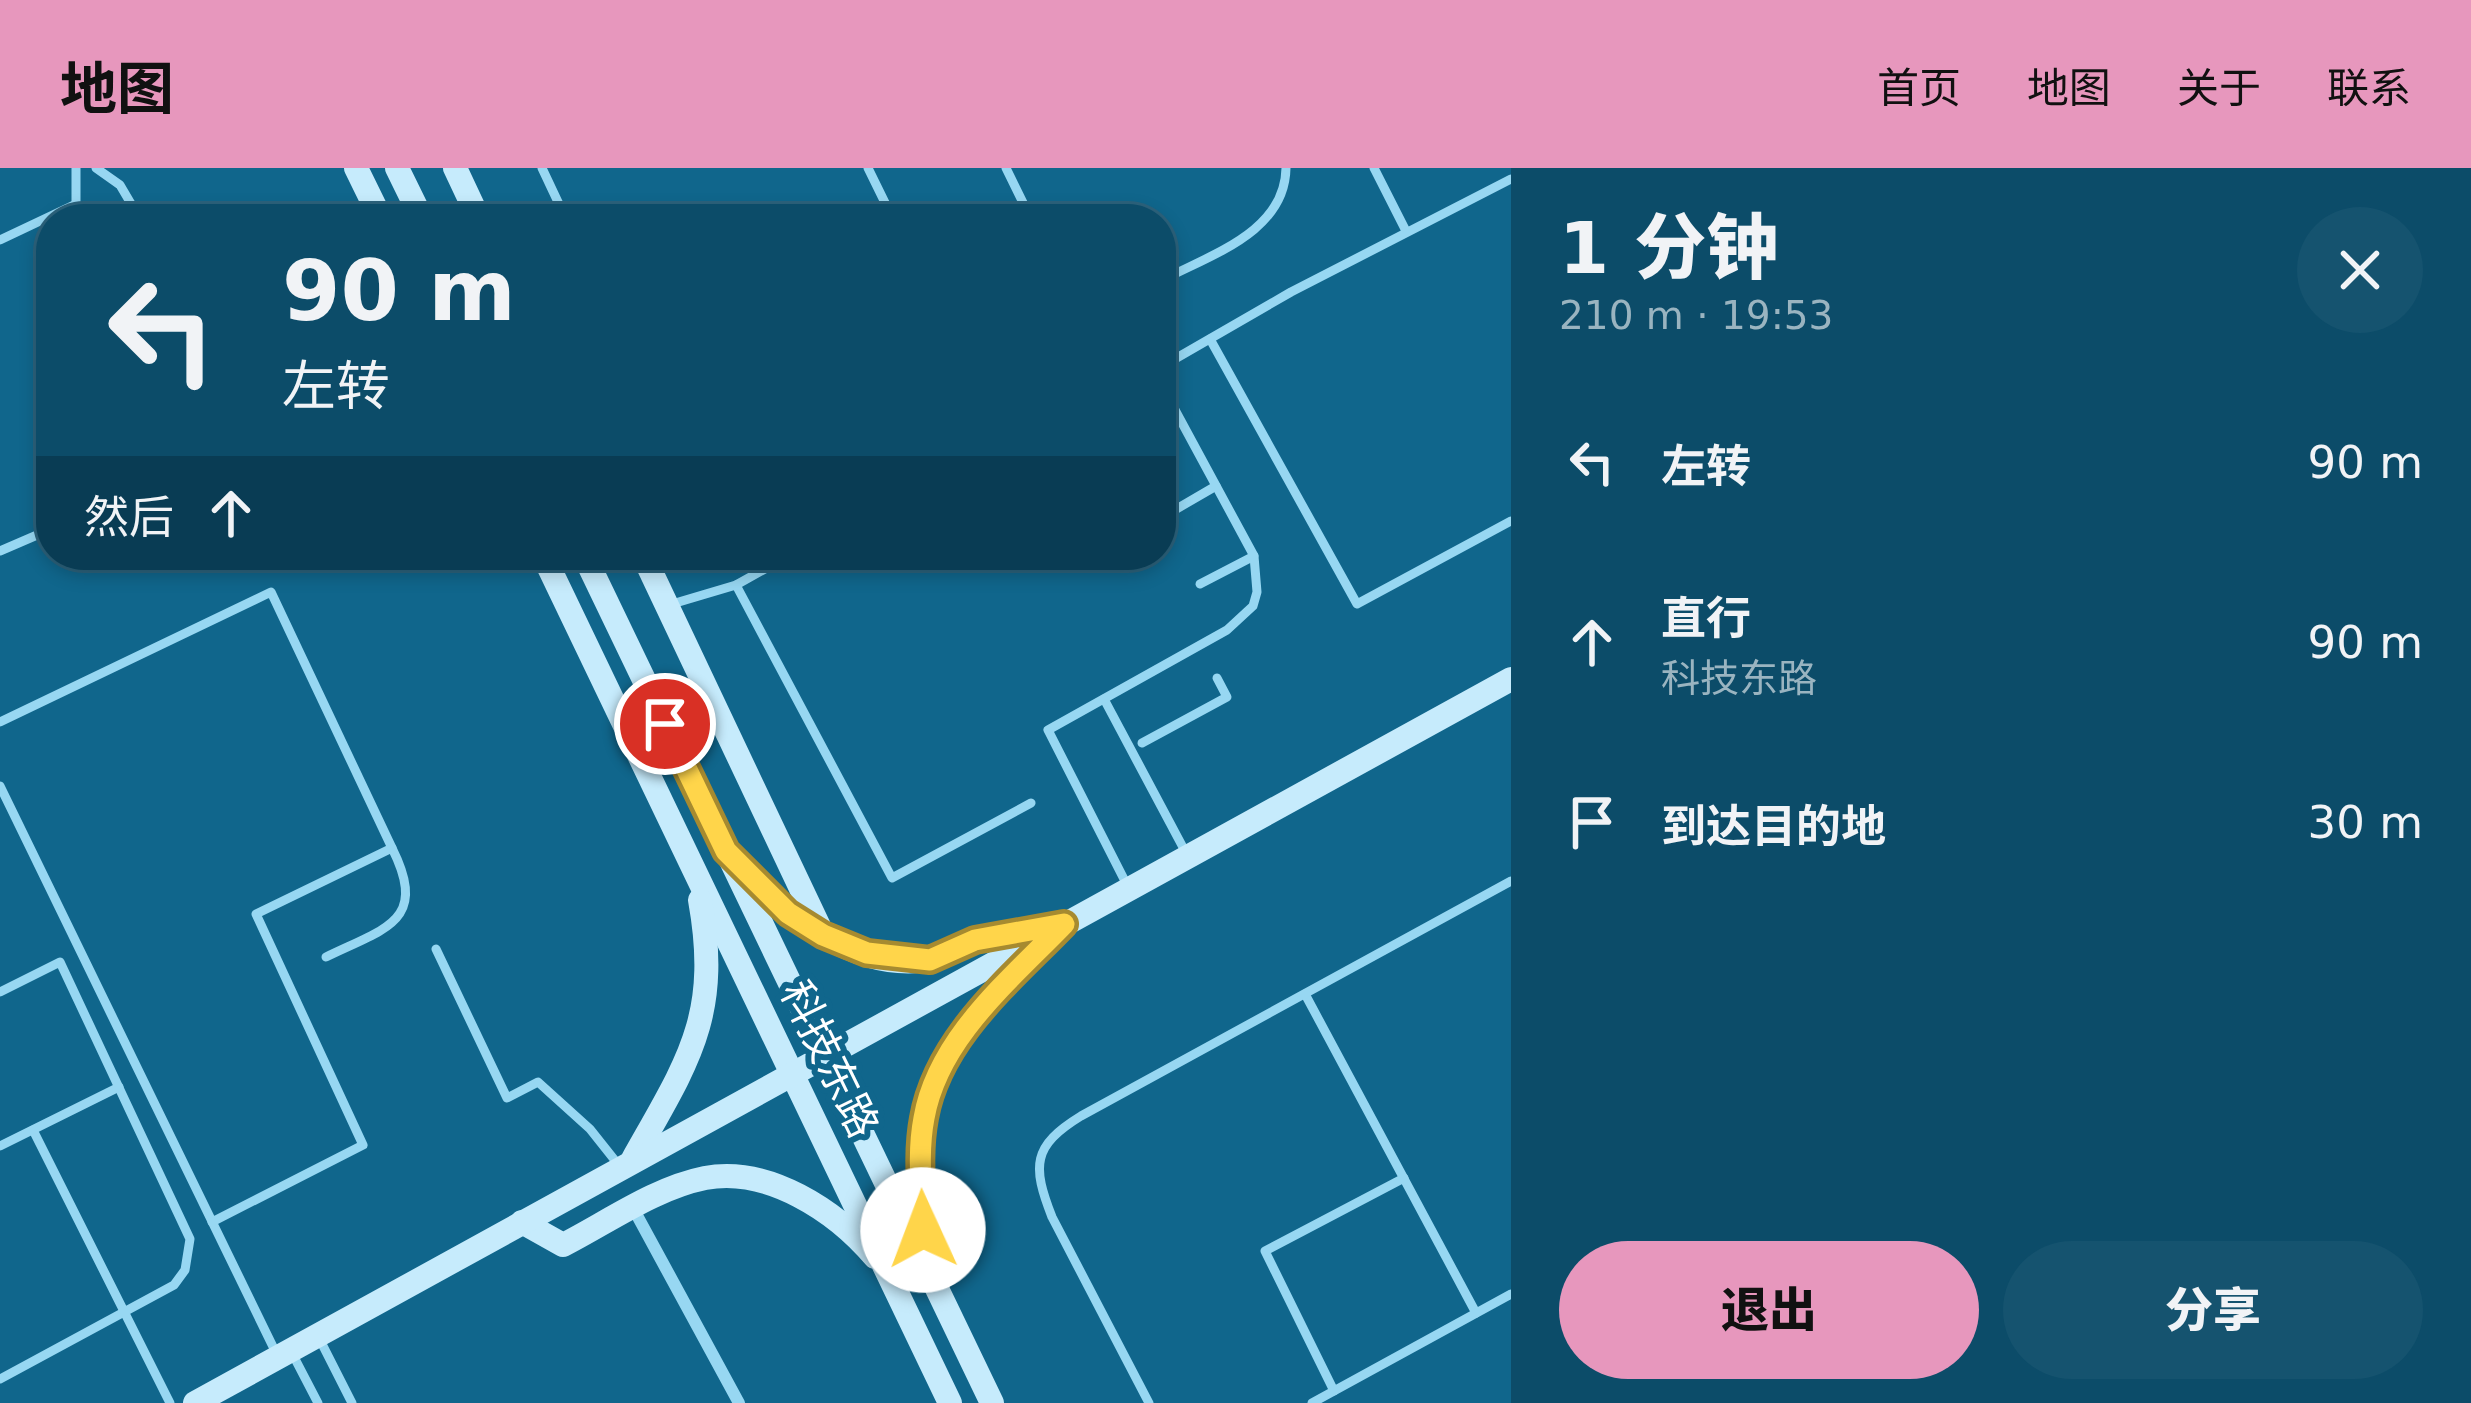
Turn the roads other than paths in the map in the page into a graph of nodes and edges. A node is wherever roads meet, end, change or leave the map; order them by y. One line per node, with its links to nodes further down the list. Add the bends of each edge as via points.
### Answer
1 (76, 168): 12 (lane)
2 (96, 168): 13 (lane)
3 (356, 168): 14 (main road)
4 (397, 168): 15 (main road)
5 (454, 168): 16 (main road)
6 (542, 168): 17 (lane)
7 (868, 168): 18 (lane)
8 (1006, 168): 19 (lane)
9 (1286, 168): 23 (lane, via 1281,196 1263,224)
10 (1374, 168): 21 (lane)
11 (1511, 179): 21 (lane)
12 (76, 203)
13 (131, 204)
14 (374, 204)
15 (415, 204)
16 (472, 204)
17 (559, 204)
18 (886, 204)
19 (1024, 204)
20 (36, 222): 22 (lane)
21 (1406, 231): 24 (lane)
22 (0, 240)
23 (1176, 273)
24 (1210, 339): 25 (lane); 29 (lane, via 1357,604)
25 (1176, 358)
26 (1176, 412): 27 (lane)
27 (1216, 486): 28 (lane); 32 (lane)
28 (1176, 509)
29 (1511, 521)
30 (36, 535): 31 (lane)
31 (0, 551)
32 (1254, 556): 37 (lane); 42 (lane, via 1257,592 1243,619)
33 (550, 570): 50 (main road, 科技东路)
34 (591, 570): 48 (main road, 科技东路)
35 (650, 570): 39 (main road)
36 (763, 570): 38 (lane)
37 (1200, 584)
38 (736, 585): 39 (lane); 46 (lane, via 892,878)
39 (667, 606): 54 (main road)
40 (1216, 678): 44 (lane, via 1227,697)
41 (1511, 679): 49 (main road)
42 (1104, 699): 49 (lane); 52 (lane, via 1048,730)
43 (0, 722): 47 (lane, via 271,592)
44 (1142, 742)
45 (0, 786): 67 (lane)
46 (1031, 803)
47 (392, 848): 56 (lane, via 405,874 401,911); 67 (lane, via 256,914 363,1145)
48 (726, 851): 54 (main road, via 788,913); 59 (main road, 科技东路)
49 (1188, 856): 52 (main road)
50 (695, 868): 60 (main road, 科技东路); 64 (main road, via 709,948 707,997 677,1082)
51 (1511, 880): 58 (lane)
52 (1128, 889): 53 (main road)
53 (1064, 924): 54 (main road, via 975,940 930,960 867,953); 59 (main road); 69 (main road, via 972,1020 933,1086 921,1162)
54 (823, 935)
55 (436, 949): 64 (lane, via 507,1098 538,1082)
56 (326, 958)
57 (0, 992): 61 (lane, via 60,962)
58 (1305, 994): 65 (lane); 85 (lane, via 1081,1116 1044,1147 1037,1166 1052,1217)
59 (823, 1055): 60 (main road); 69 (main road, 科技东路)
60 (794, 1072): 64 (main road); 70 (main road, 科技东路)
61 (119, 1088): 62 (lane); 72 (lane, via 190,1239 174,1285)
62 (33, 1130): 63 (lane); 72 (lane)
63 (0, 1146)
64 (626, 1166): 68 (main road)
65 (1404, 1178): 73 (lane); 77 (lane, via 1265,1251)
66 (633, 1208): 68 (main road, via 563,1245); 70 (main road, via 709,1177 765,1182 831,1216); 82 (street)
67 (212, 1222): 75 (lane)
68 (522, 1222): 74 (main road)
69 (924, 1264): 84 (main road, 科技东路)
70 (890, 1274): 83 (main road, 科技东路)
71 (1511, 1294): 73 (lane)
72 (125, 1313): 76 (lane); 78 (lane)
73 (1476, 1313): 77 (lane)
74 (317, 1335): 75 (main road); 81 (lane)
75 (284, 1353): 79 (main road); 80 (lane)
76 (0, 1379)
77 (1334, 1391): 86 (lane)
78 (170, 1403)
79 (195, 1403)
80 (318, 1403)
81 (352, 1403)
82 (739, 1403)
83 (950, 1403)
84 (992, 1403)
85 (1149, 1403)
86 (1312, 1403)

